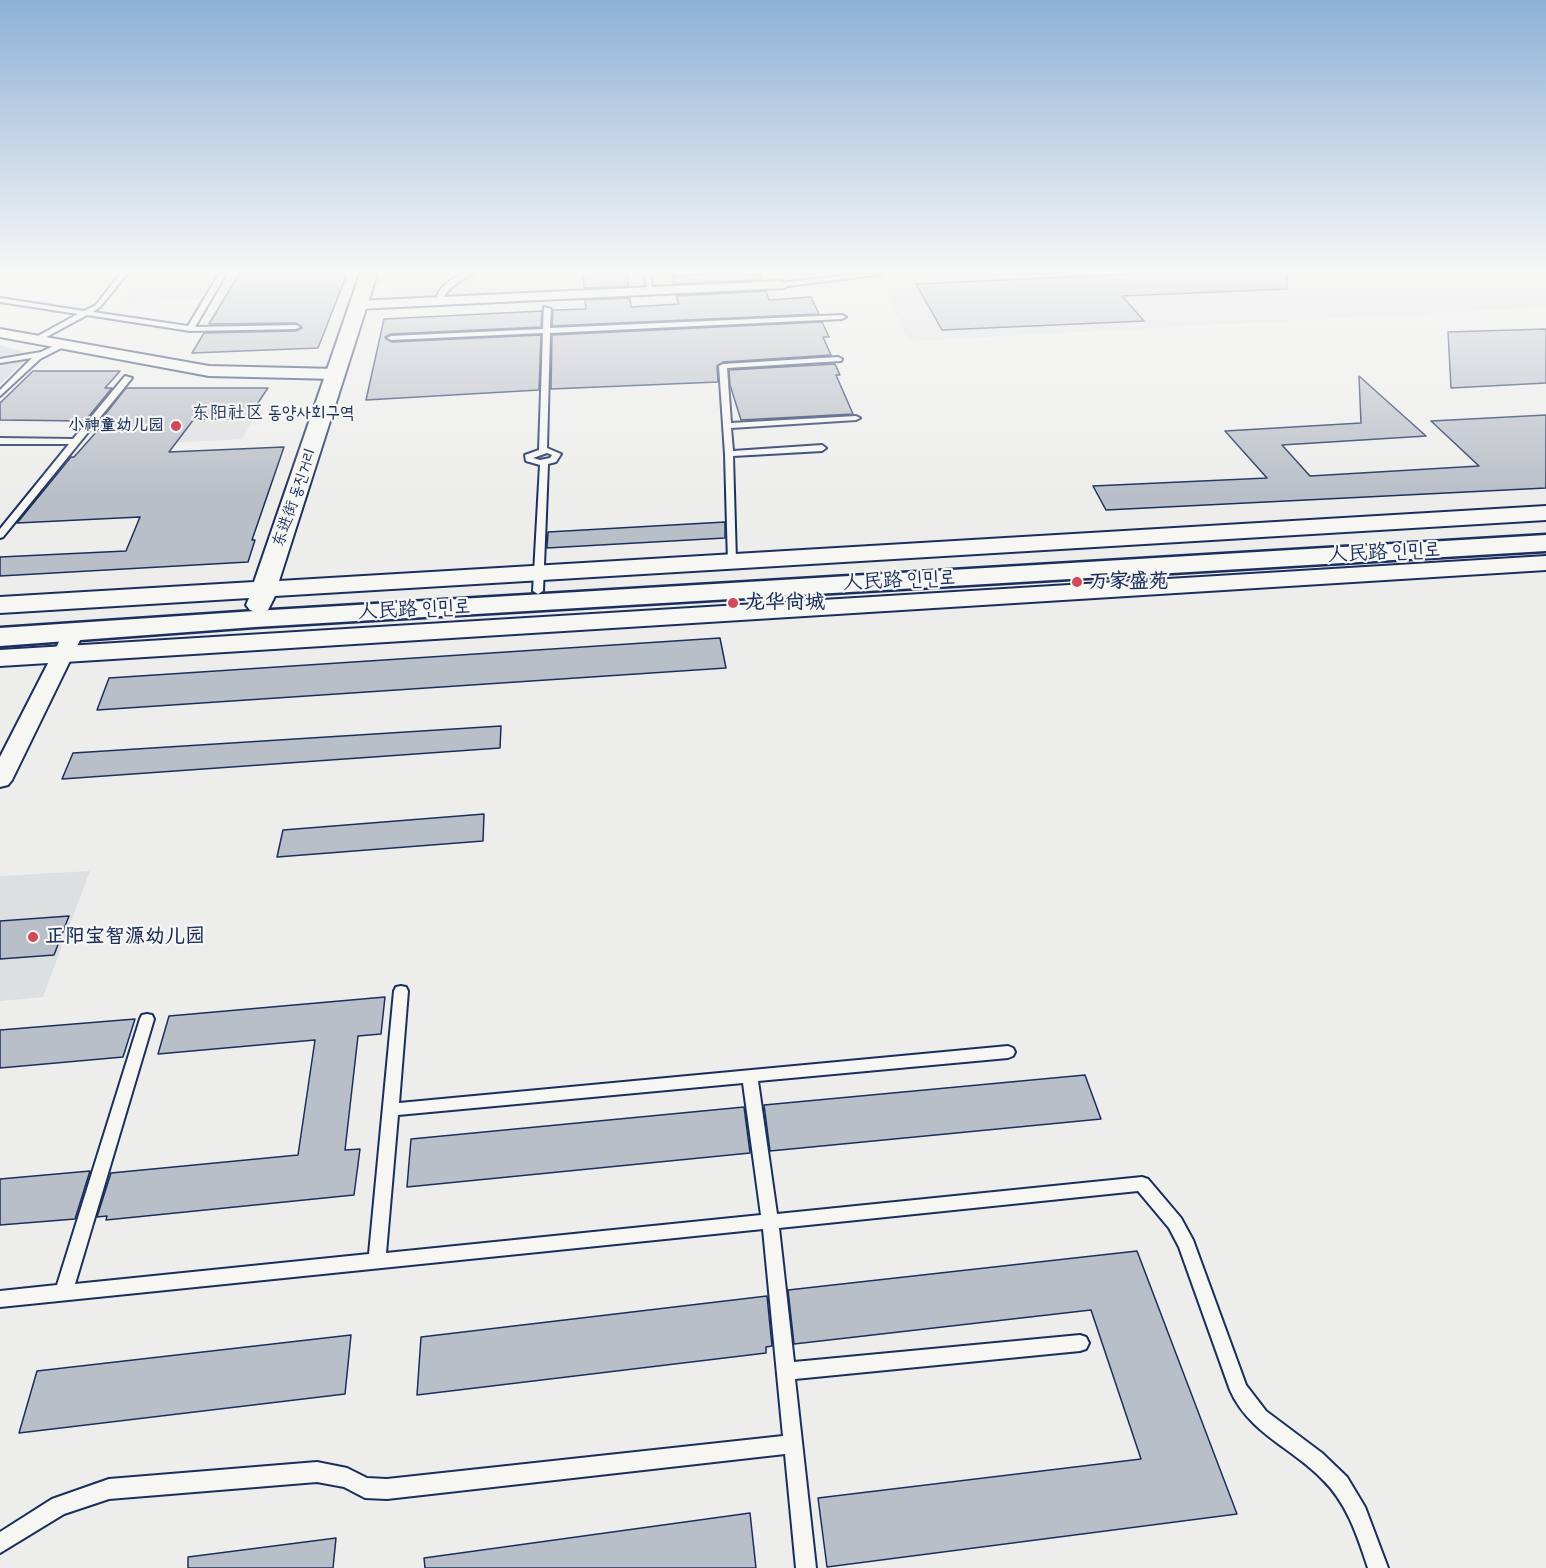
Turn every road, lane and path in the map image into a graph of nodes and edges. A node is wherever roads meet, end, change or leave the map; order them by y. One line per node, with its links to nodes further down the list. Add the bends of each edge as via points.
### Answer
1 (39, 347): 7 (lane)
2 (41, 347): 10 (lane, via 37,357)
3 (79, 347): 8 (street, via 209,371)
4 (345, 347): 8 (street, 东进街 동진거리)
5 (546, 347): 16 (lane)
6 (838, 359): 12 (lane, via 723,366)
7 (0, 361)
8 (337, 374): 27 (street, 东进街 동진거리)
9 (128, 378): 14 (lane)
10 (0, 394)
11 (856, 418): 12 (lane)
12 (727, 426): 17 (lane)
13 (0, 441): 14 (lane)
14 (75, 442): 21 (lane)
15 (822, 448): 17 (lane)
16 (543, 450): 18 (lane, via 557,456); 18 (lane, via 528,457)
17 (729, 454): 23 (lane)
18 (544, 463): 25 (lane)
19 (1546, 513): 23 (street)
20 (1546, 531): 25 (main road, 人民路 인민로)
21 (0, 535)
22 (1546, 543): 27 (main road, 人民路 인민로)
23 (731, 561): 25 (street)
24 (1546, 563): 30 (street)
25 (539, 582): 27 (main road, 人民路 인민로)
26 (0, 604): 27 (street)
27 (259, 605): 28 (main road, 人民路 인민로); 30 (main road, 人民路 인민로)
28 (0, 622)
29 (0, 637): 30 (main road, 人民路 인민로)
30 (69, 643): 31 (street); 32 (street)
31 (0, 658)
32 (0, 780)
33 (401, 991): 37 (lane)
34 (147, 1019): 40 (lane)
35 (1008, 1052): 36 (lane)
36 (750, 1076): 37 (lane); 38 (lane)
37 (390, 1110): 39 (lane)
38 (770, 1221): 39 (lane); 43 (lane); 47 (lane, via 1142,1184 1175,1223 1187,1245 1248,1408 1339,1482 1360,1513)
39 (377, 1261): 40 (lane)
40 (64, 1292): 41 (lane)
41 (0, 1299)
42 (1080, 1343): 43 (lane)
43 (785, 1371): 44 (lane)
44 (793, 1444): 45 (lane, via 387,1489 365,1488 346,1478 317,1472 109,1489 59,1506); 46 (lane)
45 (0, 1543)
46 (806, 1568)
47 (1378, 1568)

